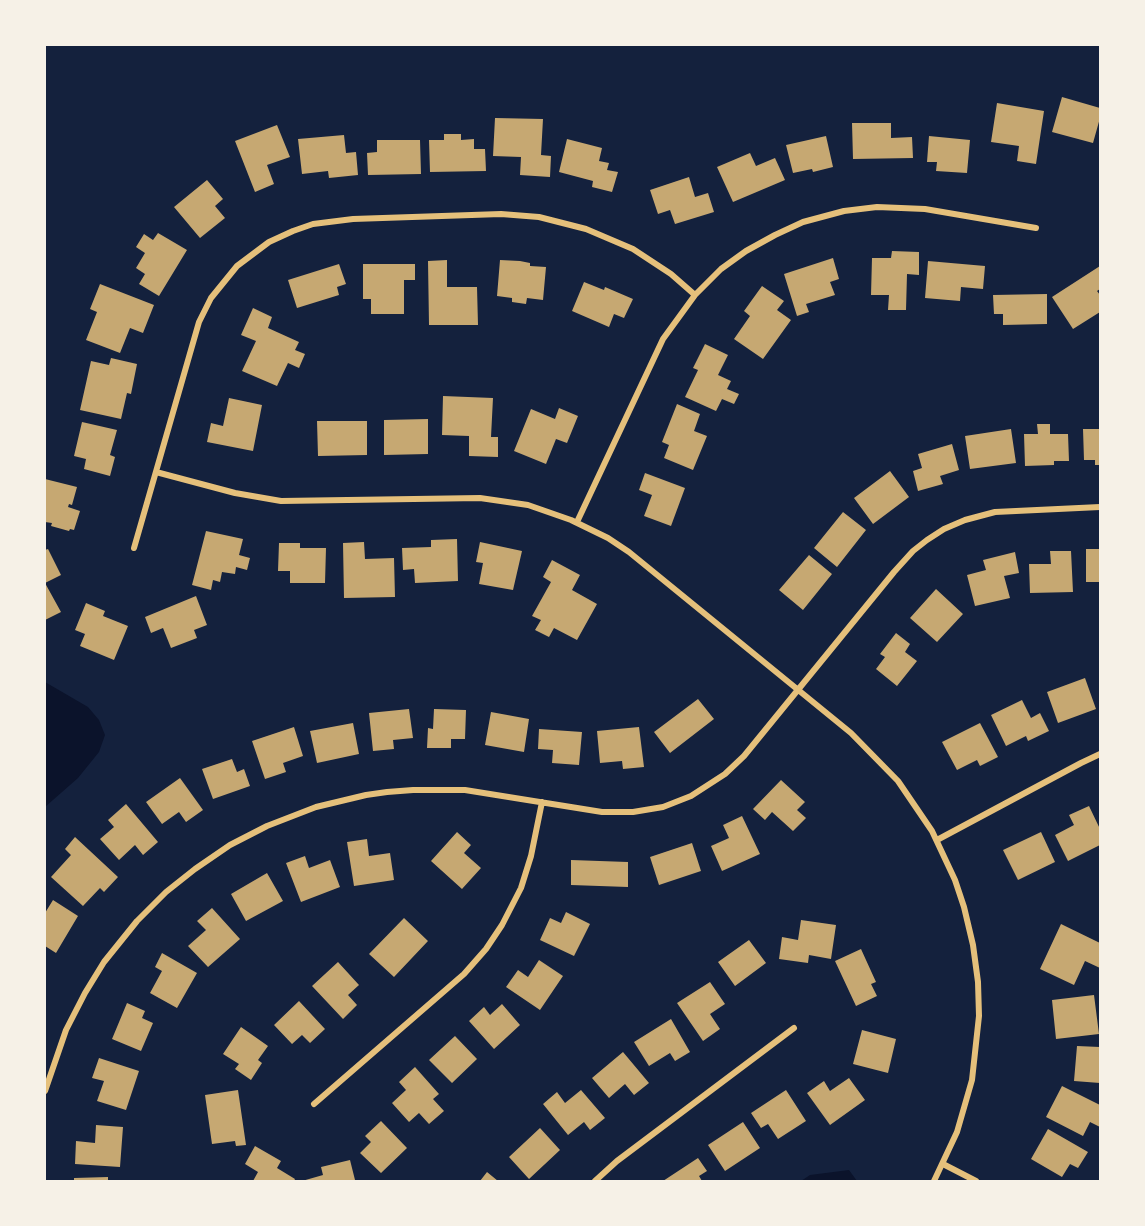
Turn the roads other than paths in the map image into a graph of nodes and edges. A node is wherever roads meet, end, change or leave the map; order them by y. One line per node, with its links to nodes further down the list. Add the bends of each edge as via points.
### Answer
1 (1036, 228): 2 (street, via 910,208 844,212 803,222 754,245 721,269)
2 (695, 295): 3 (street, via 633,249 586,229 539,217 501,214 313,224 269,242 237,266 211,298 192,343); 5 (street, via 663,339)
3 (156, 472): 5 (street, via 280,501 480,498 528,505); 6 (street)
4 (1100, 507): 7 (street, via 1002,510 944,529 902,563)
5 (577, 522): 7 (street, via 629,552)
6 (134, 548)
7 (797, 690): 9 (street, via 725,774 691,796 663,807 633,812 587,810); 10 (street, via 880,760 909,795)
8 (1100, 754): 10 (street)
9 (542, 802): 12 (street, via 465,790 366,795 286,818 230,845 166,892 104,962 66,1030); 13 (street, via 521,888 486,949 464,974)
10 (937, 840): 14 (street, via 967,916 979,1000 972,1080)
11 (794, 1028): 15 (street)
12 (45, 1092)
13 (314, 1104)
14 (943, 1164): 16 (street); 17 (street)
15 (595, 1181)
16 (934, 1181)
17 (976, 1181)

